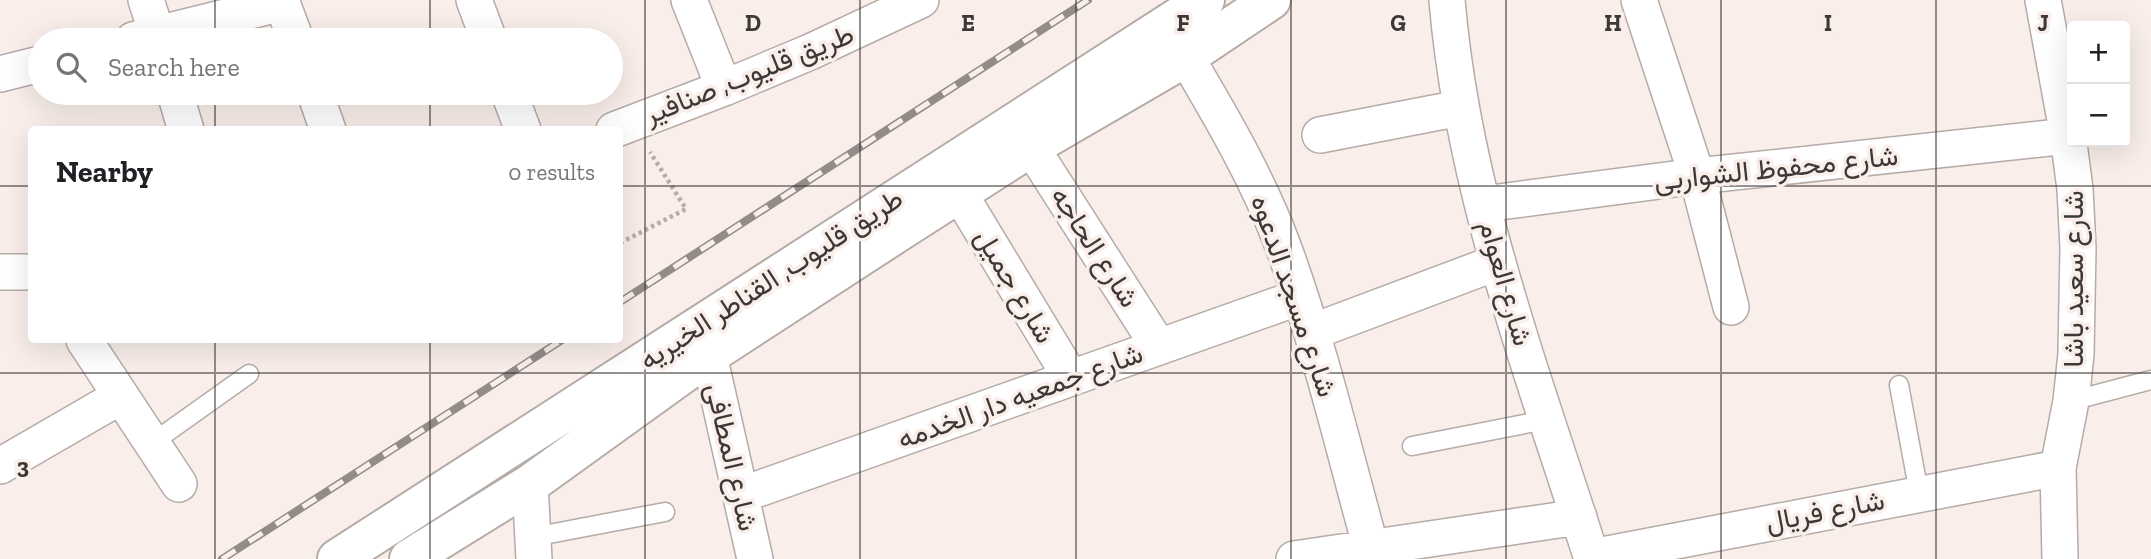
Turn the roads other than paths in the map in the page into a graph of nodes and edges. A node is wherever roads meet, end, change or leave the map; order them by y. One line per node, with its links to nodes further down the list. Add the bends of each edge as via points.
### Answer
1 (146, 0): 11 (street)
2 (474, 0): 14 (street)
3 (689, 0): 18 (street)
4 (921, 0): 18 (street, طريق قليوب, صنافير)
5 (1205, 0): 65 (main road, طريق قليوب, القناطر الخيريه)
6 (1271, 0): 15 (main road, طريق قليوب, القناطر الخيريه)
7 (1447, 0): 22 (street, شارع العوام)
8 (1639, 0): 32 (street)
9 (2043, 0): 27 (street, شارع سعيد باشا)
10 (281, 1): 12 (street); 13 (street)
11 (148, 28)
12 (185, 28)
13 (291, 28)
14 (484, 28)
15 (1186, 57): 30 (main road, طريق قليوب, القناطر الخيريه); 38 (street, شارع مسجد الدعوه, via 1254,180)
16 (28, 67): 17 (street)
17 (0, 74)
18 (724, 88): 26 (street, طريق قليوب, صنافير)
19 (179, 105): 23 (street)
20 (319, 105): 24 (street)
21 (514, 105): 25 (street)
22 (1460, 108): 28 (street); 34 (street, شارع العوام)
23 (185, 126)
24 (327, 126)
25 (521, 126)
26 (623, 126)
27 (2067, 131)
28 (1320, 135)
29 (2067, 136): 32 (street, شارع محفوظ الشواربى)
30 (1031, 147): 33 (main road, طريق قليوب, القناطر الخيريه); 42 (street, شارع الحاجه)
31 (2069, 147): 49 (street, شارع سعيد باشا, via 2078,248)
32 (1697, 176): 34 (street, شارع محفوظ الشواربى); 39 (street)
33 (959, 193): 43 (main road, طريق قليوب, القناطر الخيريه); 45 (street, شارع جميل)
34 (1484, 204): 35 (street, شارع العوام)
35 (1498, 262): 40 (street); 50 (street, شارع العوام)
36 (0, 272): 37 (street)
37 (28, 272)
38 (1300, 297): 40 (street, شارع مسجد الدعوه); 42 (street, شارع جمعيه دار الخدمه)
39 (1731, 307)
40 (1312, 332): 62 (street, شارع مسجد الدعوه)
41 (86, 343): 48 (street)
42 (1160, 347): 45 (street, شارع جمعيه دار الخدمه)
43 (709, 355): 56 (main road, طريق قليوب, القناطر الخيريه); 58 (street, شارع المطافى)
44 (249, 374): 51 (lane)
45 (1071, 378): 58 (street, شارع جمعيه دار الخدمه)
46 (2151, 380): 49 (lane)
47 (1899, 385): 57 (lane)
48 (121, 396): 51 (street); 53 (street)
49 (2071, 401): 54 (street, شارع سعيد باشا)
50 (1545, 420): 52 (lane); 60 (street, شارع العوام)
51 (152, 443): 55 (street)
52 (1412, 446)
53 (0, 466)
54 (2058, 468): 57 (street, شارع فريال); 69 (street, شارع سعيد باشا)
55 (179, 484)
56 (530, 484): 61 (street); 66 (main road, طريق قليوب, القناطر الخيريه)
57 (1919, 493): 64 (street, شارع فريال)
58 (741, 495): 67 (street, شارع المطافى)
59 (665, 512): 61 (lane)
60 (1579, 517): 63 (street); 64 (street, شارع العوام)
61 (533, 548)
62 (1371, 548): 63 (street); 68 (street)
63 (1447, 548)
64 (1592, 558)
65 (337, 559)
66 (409, 559)
67 (755, 559)
68 (1294, 559)
69 (2060, 559)

